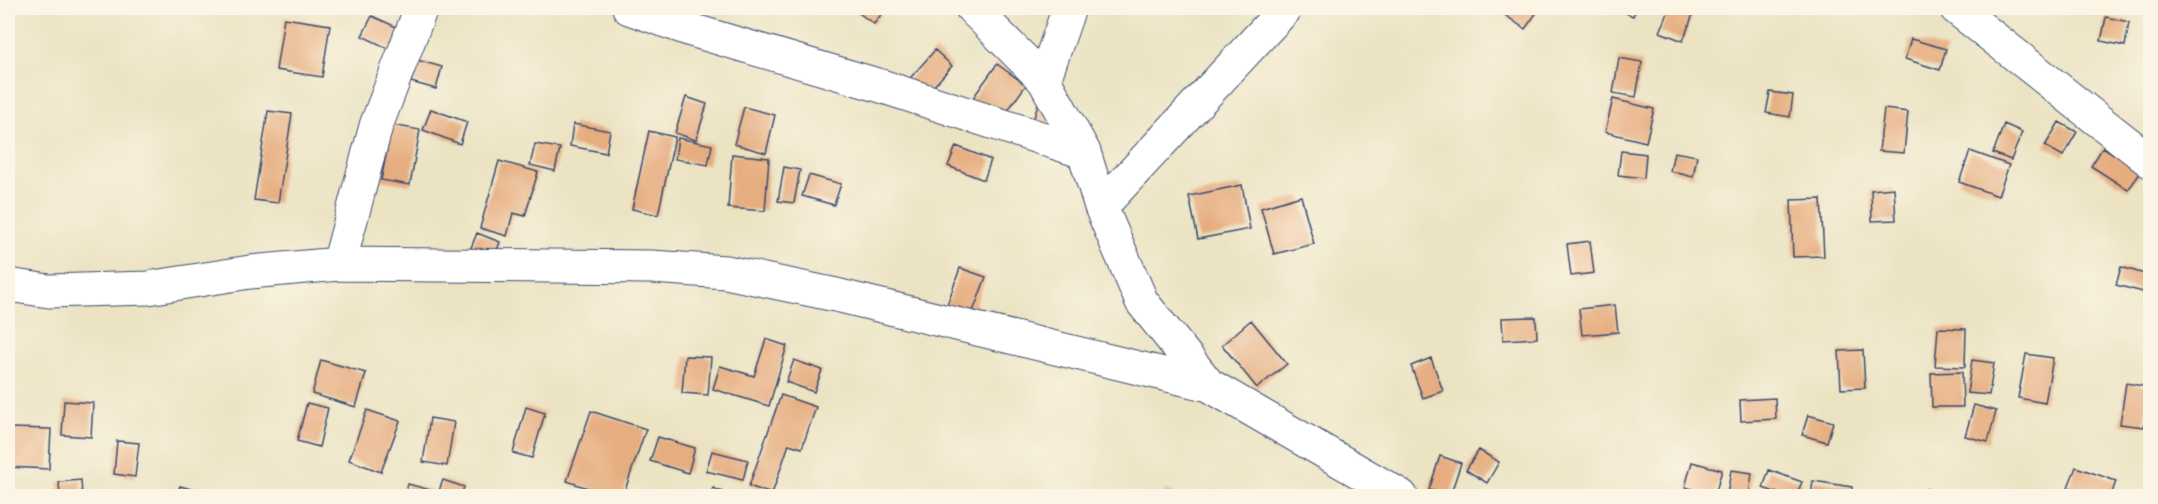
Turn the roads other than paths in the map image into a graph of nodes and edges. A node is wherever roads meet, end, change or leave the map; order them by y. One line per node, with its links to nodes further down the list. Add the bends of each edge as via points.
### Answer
1 (421, 8): 11 (street, via 376,126)
2 (629, 8): 8 (street)
3 (972, 8): 7 (street)
4 (1069, 8): 7 (street)
5 (1286, 8): 10 (street)
6 (1956, 8): 9 (street)
7 (1044, 80): 8 (street)
8 (1084, 152): 10 (street)
9 (2151, 161)
10 (1101, 207): 13 (street, via 1142,302)
11 (339, 264): 12 (street, via 250,272 148,288 49,291); 13 (street, via 652,267 726,272)
12 (8, 285)
13 (1209, 385): 14 (street)
14 (1401, 496)

